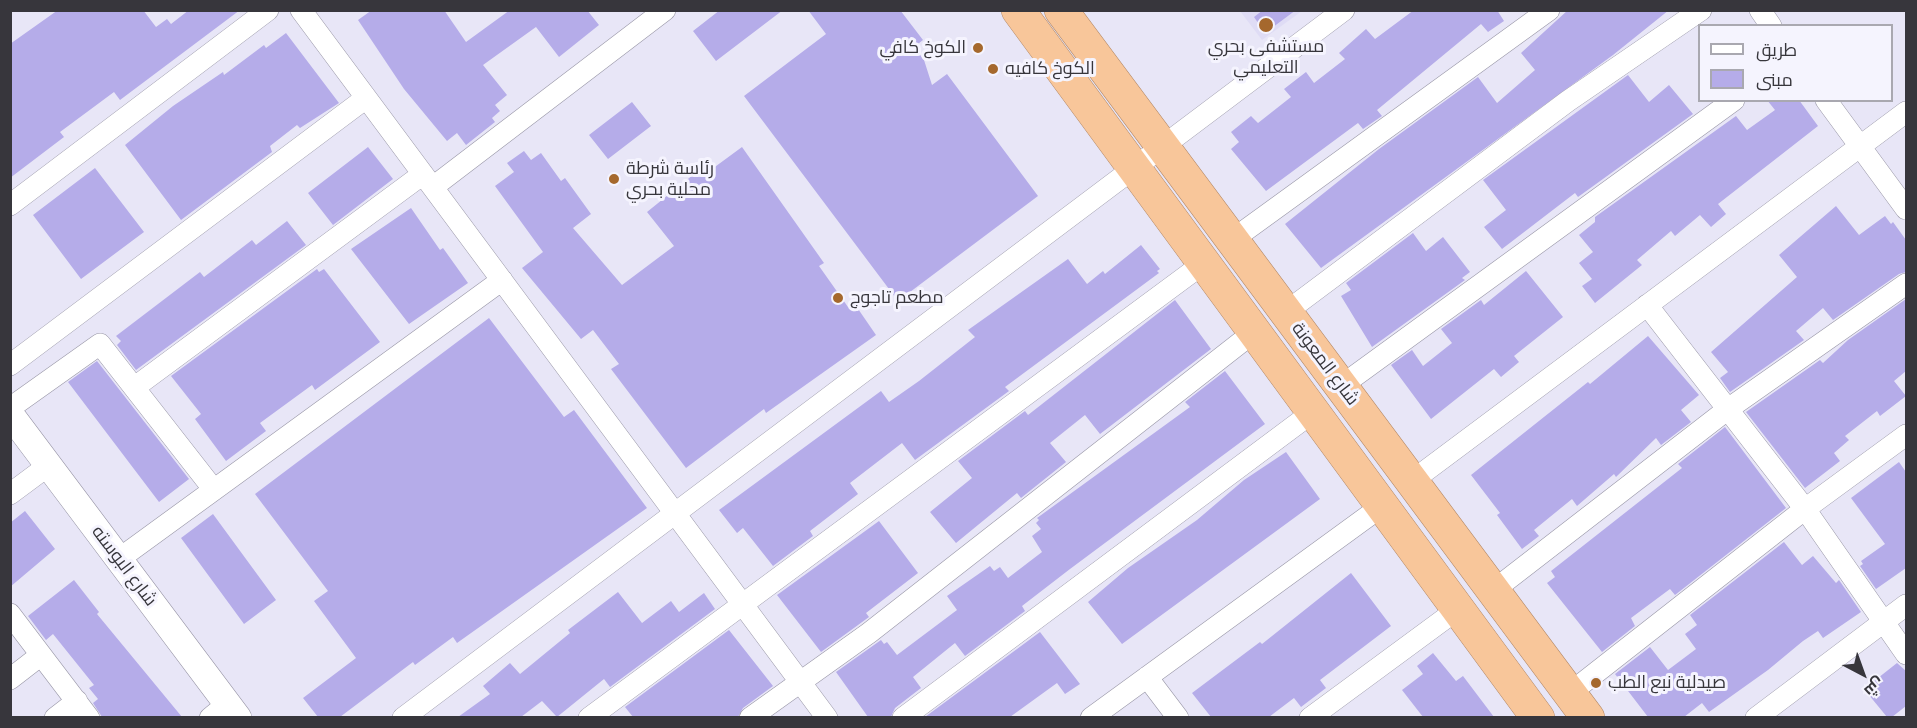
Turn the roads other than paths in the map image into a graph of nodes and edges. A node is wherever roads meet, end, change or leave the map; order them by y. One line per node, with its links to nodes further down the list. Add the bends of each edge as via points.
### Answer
1 (268, 10): 19 (street)
2 (301, 10): 11 (street)
3 (666, 10): 18 (street)
4 (1018, 10): 17 (highway, شارع المعونة)
5 (1061, 10): 15 (highway, شارع المعونة)
6 (1344, 10): 15 (street)
7 (1549, 10): 21 (street)
8 (1701, 10): 26 (street, via 1568,101)
9 (1760, 10): 10 (street)
10 (1770, 24)
11 (366, 98): 18 (street); 28 (street)
12 (1731, 102): 29 (street)
13 (1827, 102): 16 (street)
14 (1906, 112): 16 (street)
15 (1162, 146): 17 (street); 21 (highway, شارع المعونة)
16 (1860, 146): 20 (street); 25 (street)
17 (1133, 168): 22 (highway, شارع المعونة); 42 (street)
18 (428, 181): 23 (street); 30 (street)
19 (10, 205)
20 (1906, 209)
21 (1232, 240): 26 (highway, شارع المعونة)
22 (1204, 263): 27 (highway, شارع المعونة); 45 (street)
23 (501, 280): 38 (street); 42 (street)
24 (1906, 284): 32 (street)
25 (1647, 305): 32 (street); 37 (street)
26 (1286, 312): 29 (highway, شارع المعونة)
27 (1254, 332): 33 (highway, شارع المعونة); 54 (street, via 869,633)
28 (10, 365)
29 (1341, 386): 37 (highway, شارع المعونة)
30 (135, 387): 31 (street, via 100,344); 38 (street)
31 (10, 408)
32 (1728, 410): 41 (street); 44 (street)
33 (1313, 412): 40 (highway, شارع المعونة); 64 (street)
34 (10, 414): 36 (street, شارع البوسته)
35 (1906, 435): 41 (street)
36 (49, 465): 39 (street); 43 (street, شارع البوسته)
37 (1412, 481): 44 (highway, شارع المعونة)
38 (214, 490): 43 (street)
39 (10, 494)
40 (1382, 506): 47 (highway, شارع المعونة); 52 (street)
41 (1805, 509): 49 (street); 55 (street)
42 (675, 513): 45 (street); 60 (street)
43 (119, 559): 57 (street, شارع البوسته)
44 (1494, 590): 55 (highway, شارع المعونة)
45 (742, 603): 54 (street); 61 (street)
46 (1906, 605): 49 (street)
47 (1458, 609): 58 (highway, شارع المعونة); 67 (street)
48 (10, 614): 51 (street)
49 (1883, 622): 50 (street); 68 (street)
50 (1906, 654)
51 (41, 655): 53 (street); 56 (street)
52 (1147, 677): 65 (street); 66 (street)
53 (10, 680)
54 (800, 682): 62 (street); 63 (street)
55 (1579, 705)
56 (83, 709): 59 (street)
57 (225, 713)
58 (1526, 713)
59 (56, 717)
60 (403, 717)
61 (589, 717)
62 (750, 717)
63 (827, 717)
64 (903, 717)
65 (1091, 717)
66 (1178, 717)
67 (1310, 717)
68 (1756, 717)

